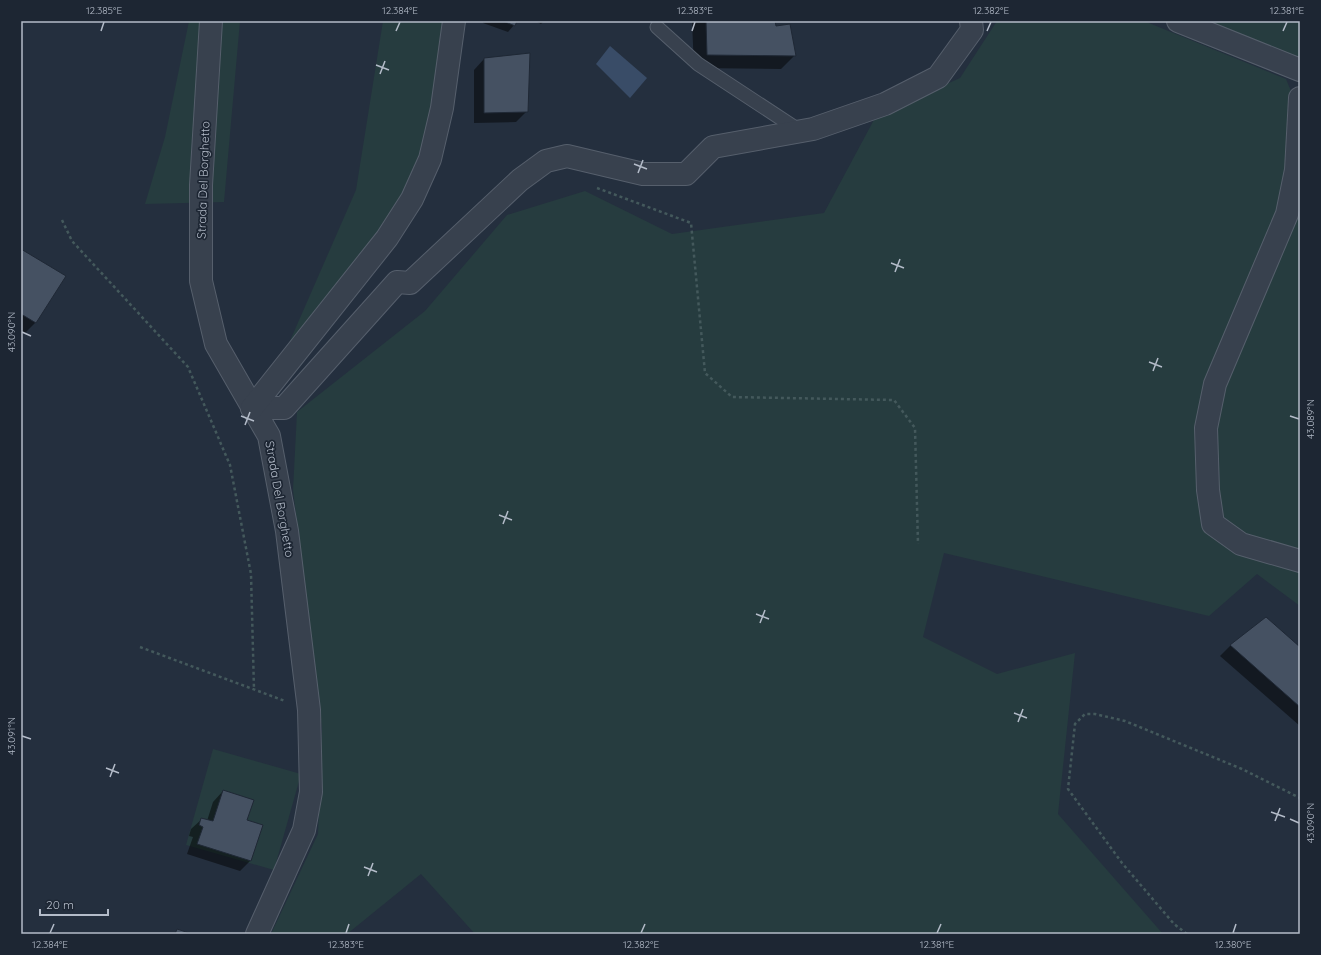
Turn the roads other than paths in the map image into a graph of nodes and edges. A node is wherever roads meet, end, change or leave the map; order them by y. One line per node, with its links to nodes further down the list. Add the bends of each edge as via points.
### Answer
1 (211, 21): 9 (street, Strada Del Borghetto, via 201,185 201,281 216,344)
2 (454, 21): 9 (street, via 442,108 430,160 412,199 387,238)
3 (971, 21): 8 (street, via 972,30 938,77 886,104)
4 (1178, 21): 6 (street)
5 (657, 27): 8 (lane, via 698,64)
6 (1300, 70)
7 (1300, 98): 10 (street, via 1296,170 1287,214 1215,384 1206,428 1208,490 1213,524 1241,544)
8 (800, 132): 9 (street, via 713,147 686,174 644,174 567,156 546,161 520,180 410,283 396,282 284,408)
9 (252, 408): 11 (street, Strada Del Borghetto, via 269,436 287,531 308,710 311,792 304,830)
10 (1300, 561)
11 (257, 934)

